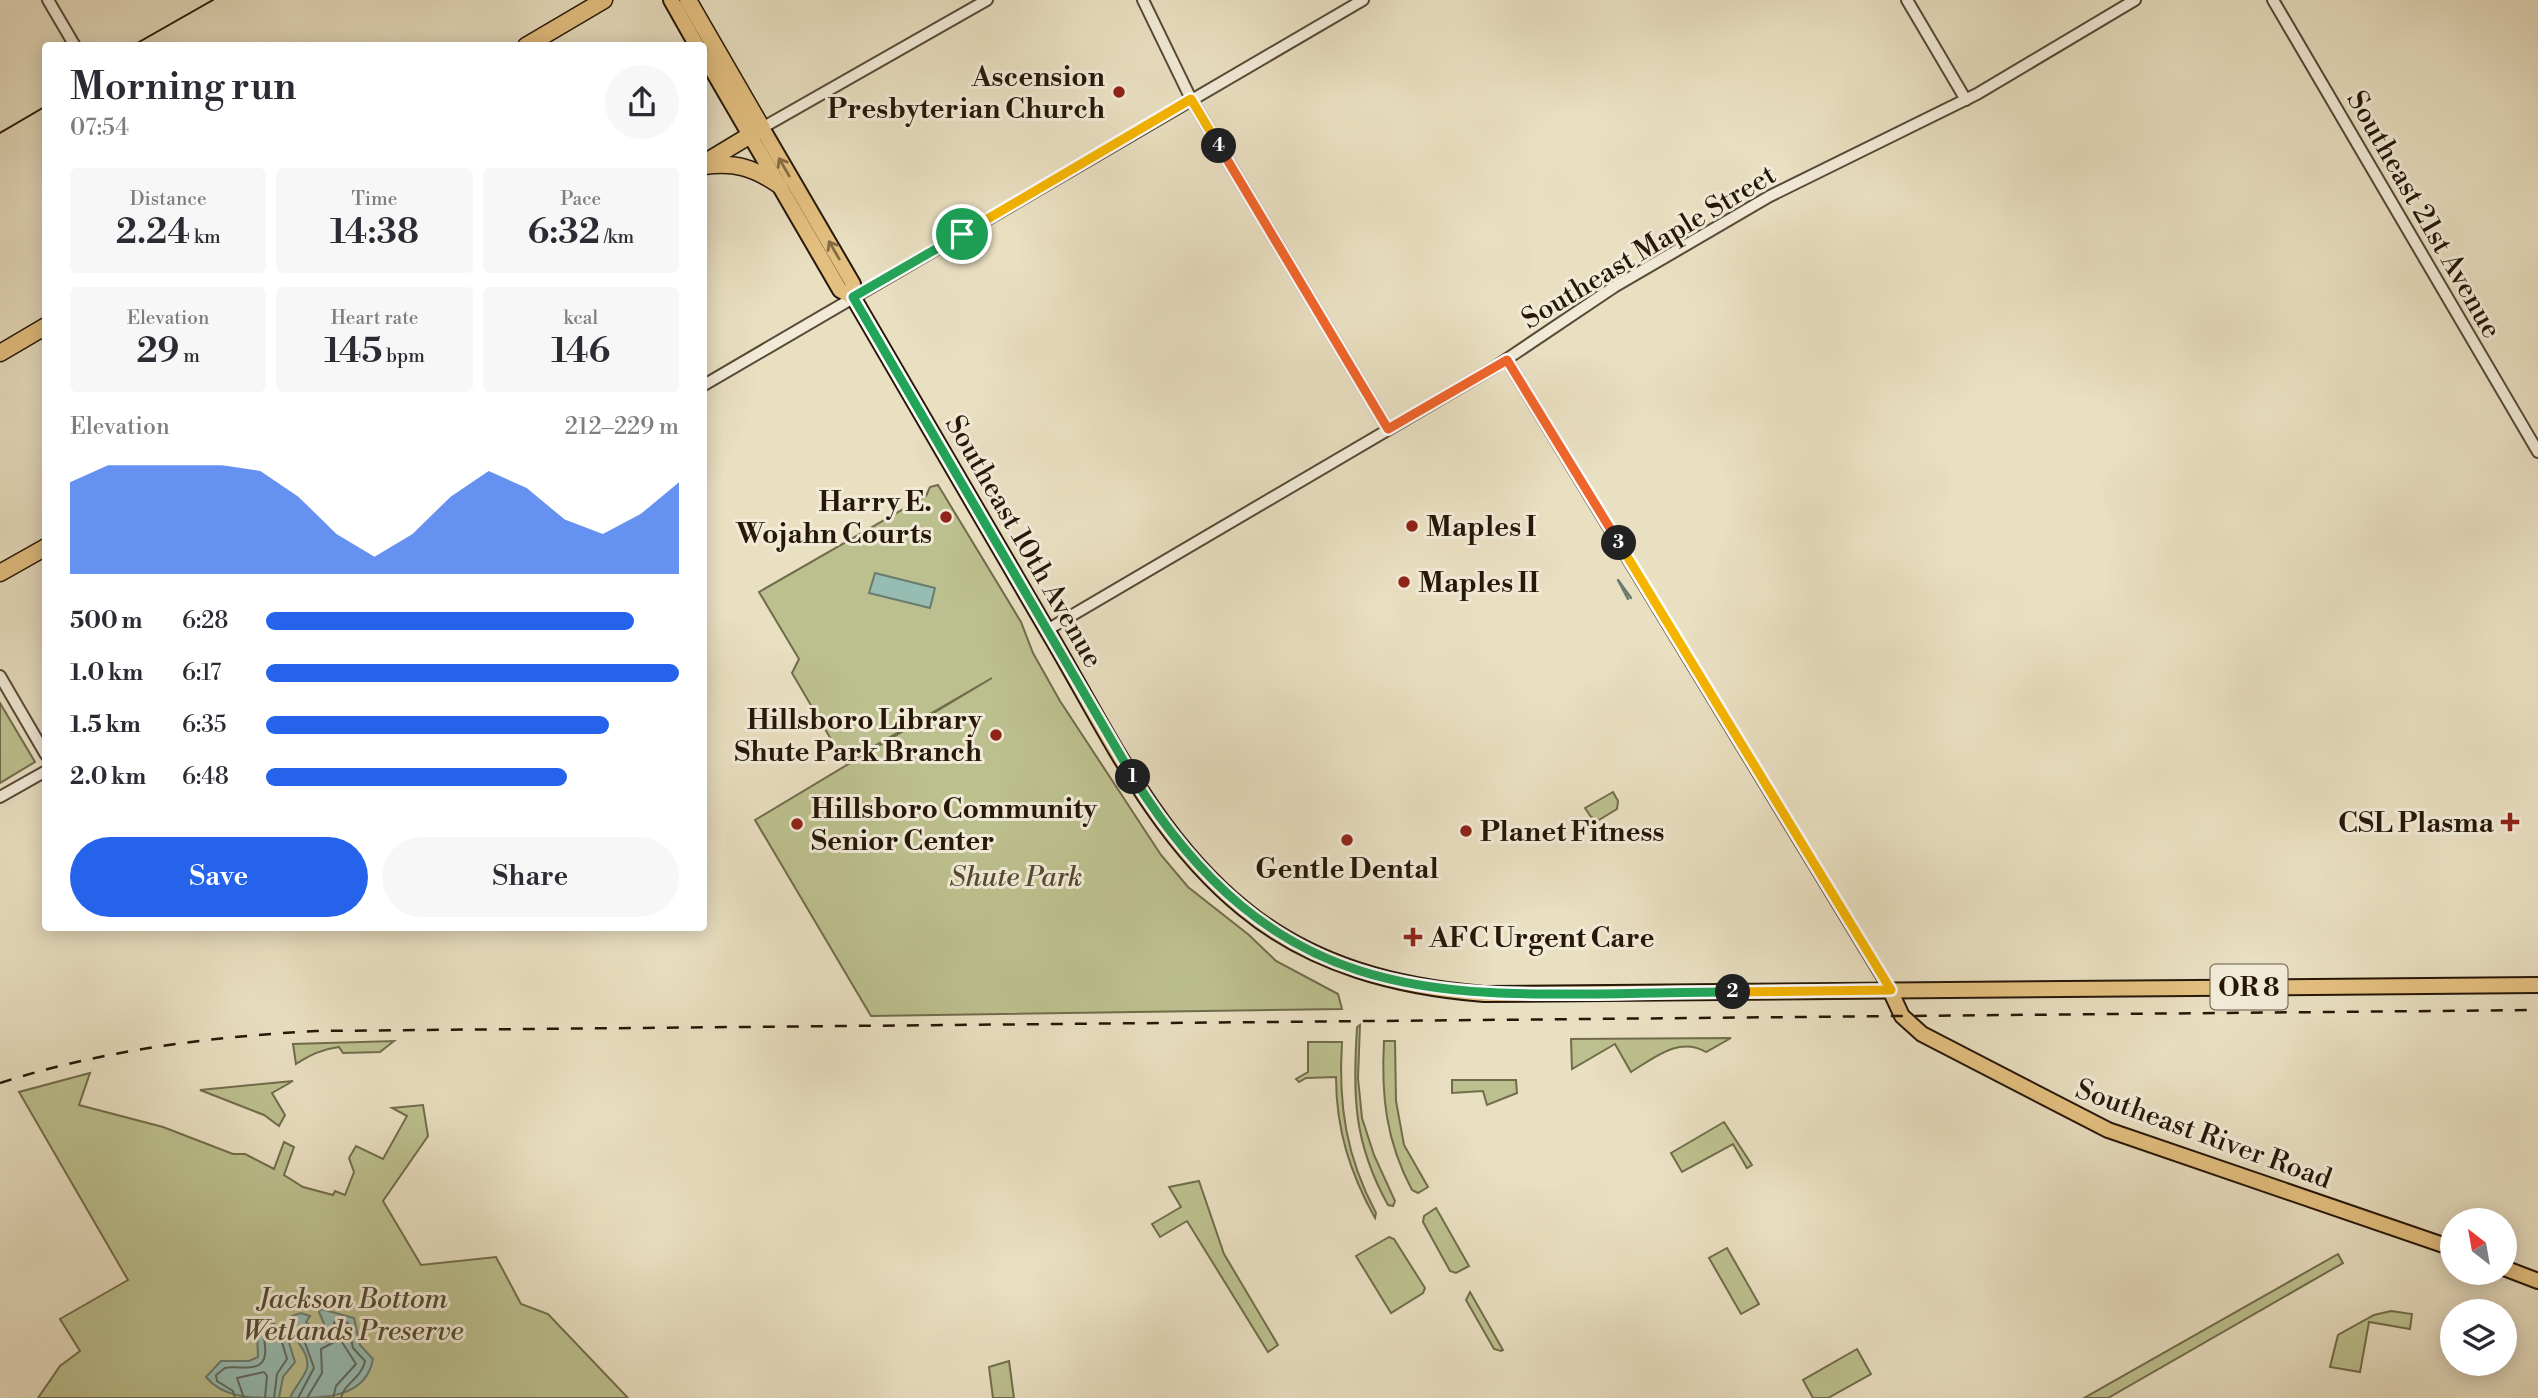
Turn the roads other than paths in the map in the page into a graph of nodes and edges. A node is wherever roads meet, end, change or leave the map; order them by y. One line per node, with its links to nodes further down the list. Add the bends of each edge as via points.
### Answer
1 (48, 0): 11 (street)
2 (604, 0): 12 (highway)
3 (671, 0): 13 (main road)
4 (688, 0): 17 (highway, Southeast 10th Avenue / OR 8)
5 (987, 0): 17 (street)
6 (1143, 0): 15 (street)
7 (1363, 0): 15 (street)
8 (1907, 0): 16 (street)
9 (2135, 0): 16 (street, Southeast Maple Street)
10 (2273, 0): 27 (street, Southeast 21st Avenue)
11 (73, 42)
12 (533, 42)
13 (695, 42)
14 (707, 60): 17 (main road, Southeast 10th Avenue / OR 8)
15 (1191, 99): 21 (street); 26 (street)
16 (1966, 100): 24 (street, Southeast Maple Street, via 1770,195 1614,287)
17 (755, 131): 18 (highway); 20 (main road, Southeast 10th Avenue / OR 8); 21 (main road, Southeast 10th Avenue / OR 8, one-way to 17, via 853,284)
18 (707, 163)
19 (707, 165): 20 (highway, via 747,167)
20 (779, 185): 21 (main road, Southeast 10th Avenue / OR 8, via 840,290)
21 (853, 297): 25 (street); 30 (main road, Southeast 10th Avenue / OR 8)
22 (42, 328): 23 (highway)
23 (0, 352)
24 (1507, 360): 26 (street, Southeast Maple Street); 36 (street)
25 (707, 383)
26 (1388, 429): 30 (street, Southeast Maple Street)
27 (2538, 452)
28 (42, 549): 29 (highway)
29 (0, 573)
30 (1047, 630): 36 (main road, Southeast 10th Avenue / OR 8, via 1154,810 1197,866 1259,921 1340,965 1401,983 1483,994)
31 (0, 676): 32 (street)
32 (42, 748)
33 (42, 773): 34 (street)
34 (0, 797)
35 (2538, 985): 36 (main road, OR 8)
36 (1891, 990): 37 (main road, Southeast River Road, via 1902,1016 1922,1034 2083,1119)
37 (2440, 1244)
38 (2517, 1273): 39 (main road)
39 (2538, 1281)

